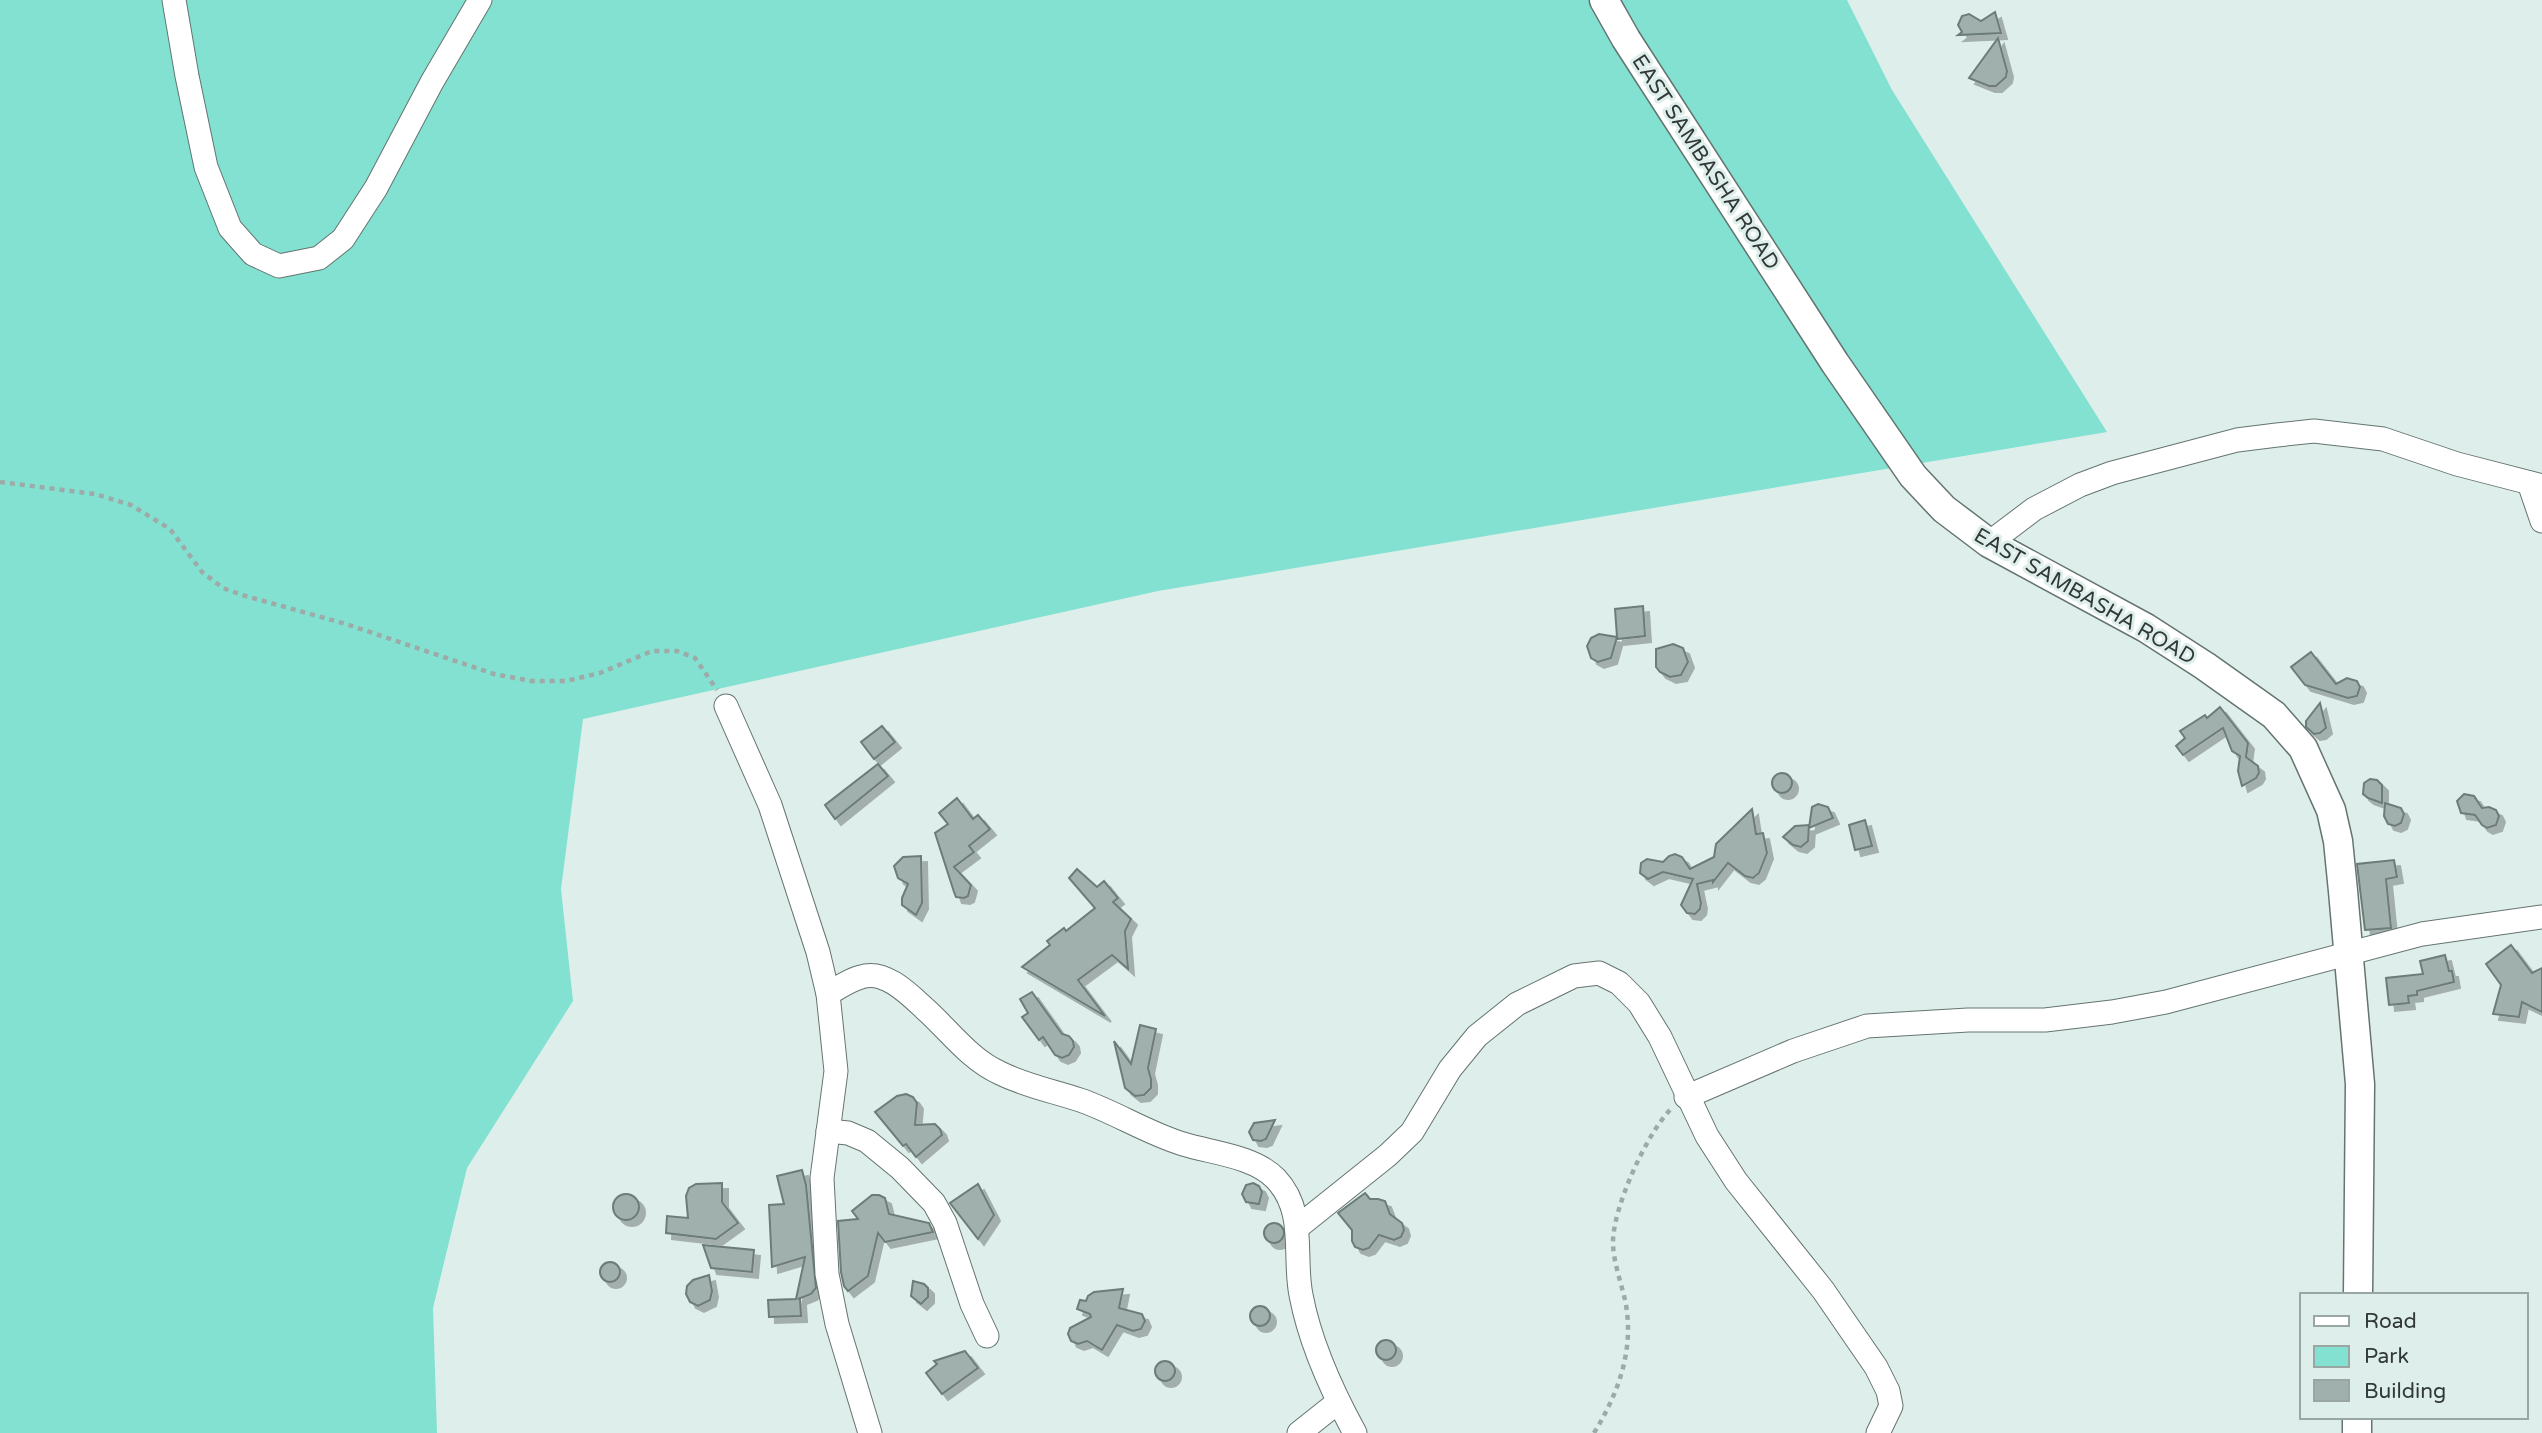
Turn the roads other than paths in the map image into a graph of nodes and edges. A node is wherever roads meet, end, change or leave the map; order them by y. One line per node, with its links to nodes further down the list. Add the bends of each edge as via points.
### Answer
1 (174, 0): 2 (street, via 206,167 230,228 253,254 279,266 318,258 343,239)
2 (480, 0)
3 (1604, 0): 6 (street, EAST SAMBASHA ROAD, via 1828,352 1913,476 1944,509)
4 (2535, 485): 5 (street); 6 (street, via 2383,439 2315,431 2277,435 2237,440 2112,473 2034,509)
5 (2542, 521)
6 (1989, 543): 9 (street, EAST SAMBASHA ROAD, via 2146,628 2274,715 2302,748 2331,810)
7 (726, 706): 10 (street, via 771,805)
8 (2542, 917): 9 (street, via 2422,934)
9 (2349, 953): 11 (street, via 2112,1012 2045,1020 1867,1026 1793,1051); 14 (street, EAST SAMBASHA ROAD, via 2360,1084)
10 (828, 994): 12 (street, via 836,1071); 13 (street, via 859,977 874,974 889,980 997,1072 1082,1100 1180,1143 1254,1164 1275,1178 1287,1194)
11 (1686, 1097): 13 (street, via 1660,1037 1639,1003 1619,983 1598,973 1574,976 1517,1004 1477,1036 1450,1069 1412,1132); 20 (street, via 1736,1181 1823,1290 1876,1367 1891,1406)
12 (828, 1131): 15 (street, via 867,1141 934,1203); 17 (street, via 822,1178 827,1274)
13 (1298, 1227): 16 (street, via 1301,1295)
14 (2358, 1293)
15 (987, 1336)
16 (1338, 1402): 18 (street); 19 (street)
17 (870, 1433)
18 (1300, 1433)
19 (1356, 1433)
20 (1878, 1433)

